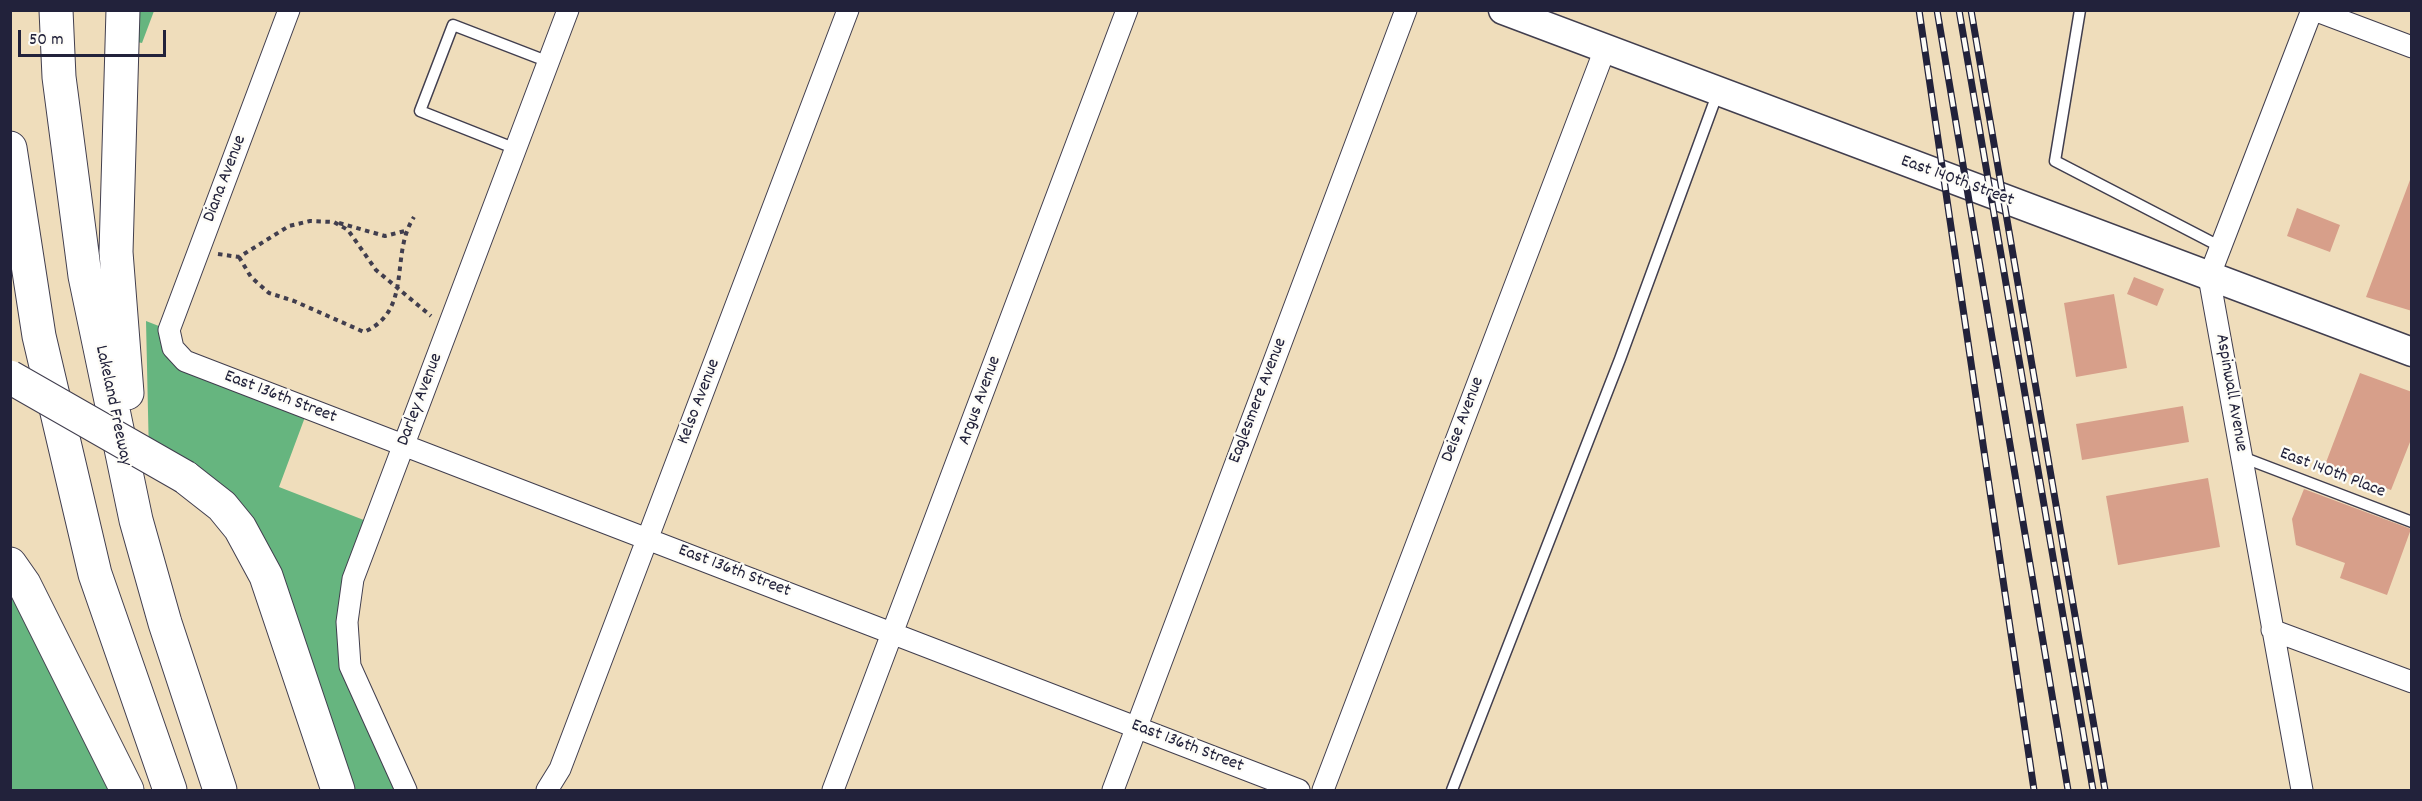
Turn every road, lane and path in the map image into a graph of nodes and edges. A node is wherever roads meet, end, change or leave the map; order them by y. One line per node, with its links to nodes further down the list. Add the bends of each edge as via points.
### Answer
1 (56, 10): 31 (highway, Lakeland Freeway, via 59,76 85,276)
2 (123, 10): 31 (highway, via 116,252)
3 (289, 10): 26 (street, Diana Avenue, via 169,330)
4 (568, 10): 13 (street, Darley Avenue)
5 (848, 10): 33 (street, Kelso Avenue)
6 (1127, 10): 36 (street, Argus Avenue)
7 (1406, 10): 38 (street, Eaglesmere Avenue)
8 (1503, 10): 12 (street, East 140th Street)
9 (2080, 10): 20 (lane, via 2055,161)
10 (2313, 10): 11 (street); 20 (street)
11 (2412, 47)
12 (1605, 49): 14 (street, East 140th Street); 48 (street, Deise Avenue)
13 (549, 62): 16 (street, Darley Avenue); 16 (lane, via 453,25 420,111)
14 (1718, 92): 23 (street, East 140th Street); 49 (lane, via 1620,359)
15 (10, 148): 40 (highway, via 39,336 95,574)
16 (516, 149): 29 (street, Darley Avenue)
17 (414, 217): 19 (path)
18 (334, 222): 19 (path, via 385,236); 22 (path, via 310,221 289,226); 24 (path, via 348,230 376,270)
19 (405, 231): 24 (path)
20 (2221, 247): 23 (street)
21 (216, 253): 22 (path)
22 (238, 257): 24 (path, via 251,277 269,293 294,300 364,332 377,326)
23 (2210, 277): 27 (street, East 140th Street); 30 (street, Aspinwall Avenue)
24 (399, 288): 25 (path)
25 (432, 316)
26 (173, 348): 29 (street, East 136th Street, via 185,361)
27 (2412, 352)
28 (10, 377): 42 (highway, bridge, via 185,477 222,507 240,528 266,576)
29 (404, 446): 33 (street, East 136th Street); 43 (street, Darley Avenue, via 353,579 347,622 350,666)
30 (2242, 457): 32 (lane, East 140th Place); 35 (street, Aspinwall Avenue)
31 (136, 520): 41 (highway, Lakeland Freeway)
32 (2412, 522)
33 (648, 539): 36 (street, East 136th Street); 44 (street, Kelso Avenue, via 560,769)
34 (10, 564): 39 (highway, via 24,584)
35 (2272, 630): 37 (street); 50 (street, Aspinwall Avenue)
36 (894, 633): 38 (street, East 136th Street); 45 (street, Argus Avenue)
37 (2412, 682)
38 (1137, 727): 46 (street, Eaglesmere Avenue); 47 (street, East 136th Street)
39 (127, 790)
40 (170, 790)
41 (220, 790)
42 (338, 790)
43 (406, 790)
44 (547, 790)
45 (833, 790)
46 (1113, 790)
47 (1299, 790)
48 (1323, 790)
49 (1452, 790)
50 (2302, 790)

